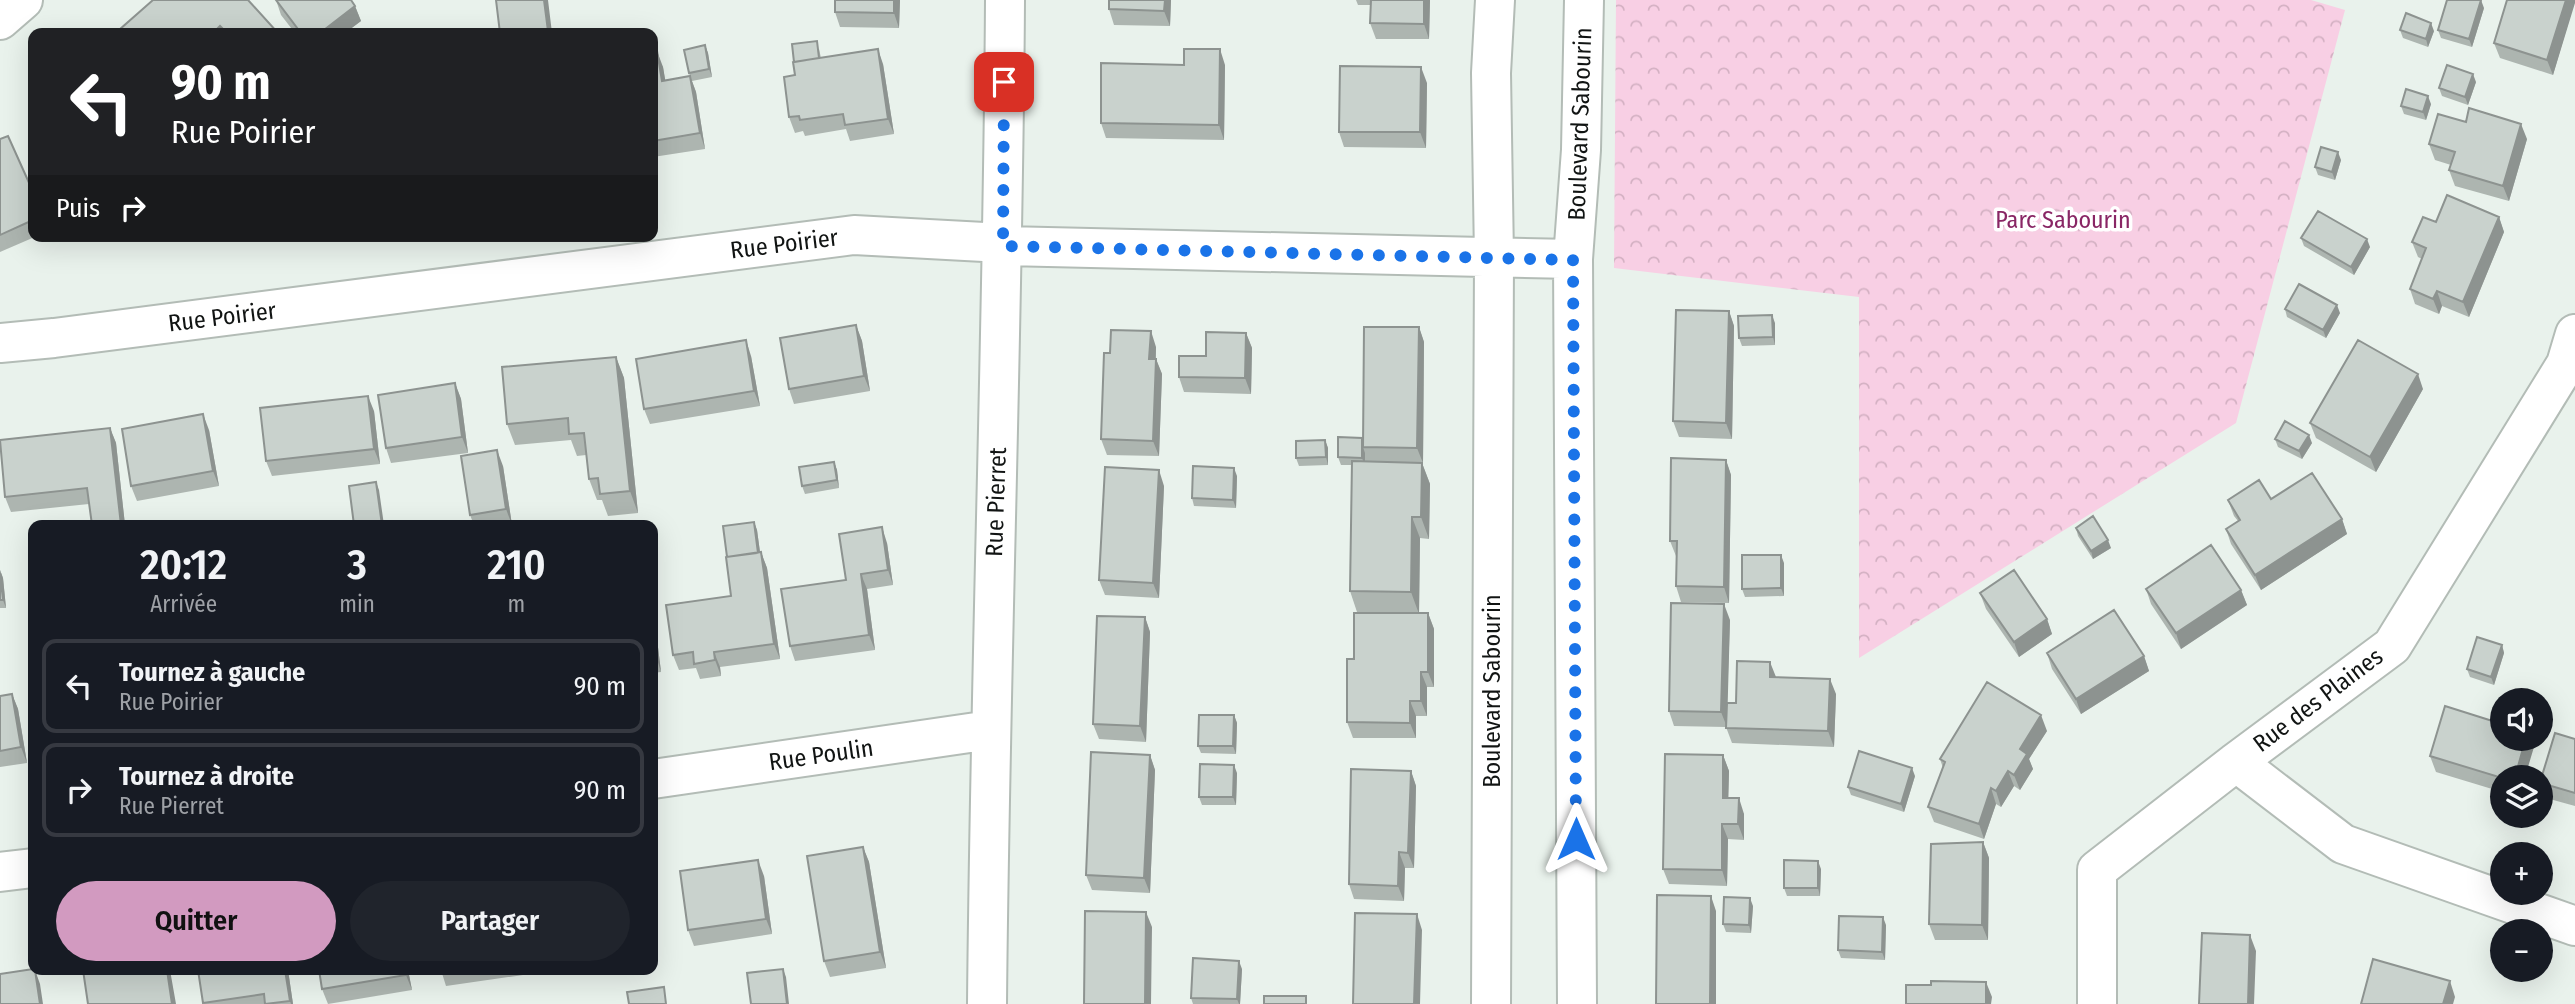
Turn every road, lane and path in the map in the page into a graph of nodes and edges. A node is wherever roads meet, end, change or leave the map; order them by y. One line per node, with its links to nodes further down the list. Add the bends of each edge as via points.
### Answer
1 (23, 0): 5 (street)
2 (1005, 0): 6 (street, Rue Pierret)
3 (1495, 0): 7 (street, Boulevard Sabourin, via 1491,72)
4 (1584, 0): 8 (street, Boulevard Sabourin)
5 (0, 20)
6 (1003, 246): 7 (street, Rue Poirier); 9 (street, Rue Poirier, via 854,236); 11 (street, Rue Pierret)
7 (1494, 257): 8 (street, Rue Poirier); 18 (street, Boulevard Sabourin)
8 (1573, 260): 19 (street, Boulevard Sabourin)
9 (0, 343)
10 (2572, 355): 12 (street, Rue des Plaines, via 2392,646)
11 (990, 730): 13 (street, Rue Poulin); 17 (street, Rue Pierret)
12 (2236, 762): 16 (street, via 2343,844); 20 (street, Rue des Plaines, via 2097,870)
13 (658, 778)
14 (28, 869): 15 (street)
15 (0, 872)
16 (2575, 926)
17 (987, 1004)
18 (1491, 1004)
19 (1577, 1004)
20 (2097, 1004)

